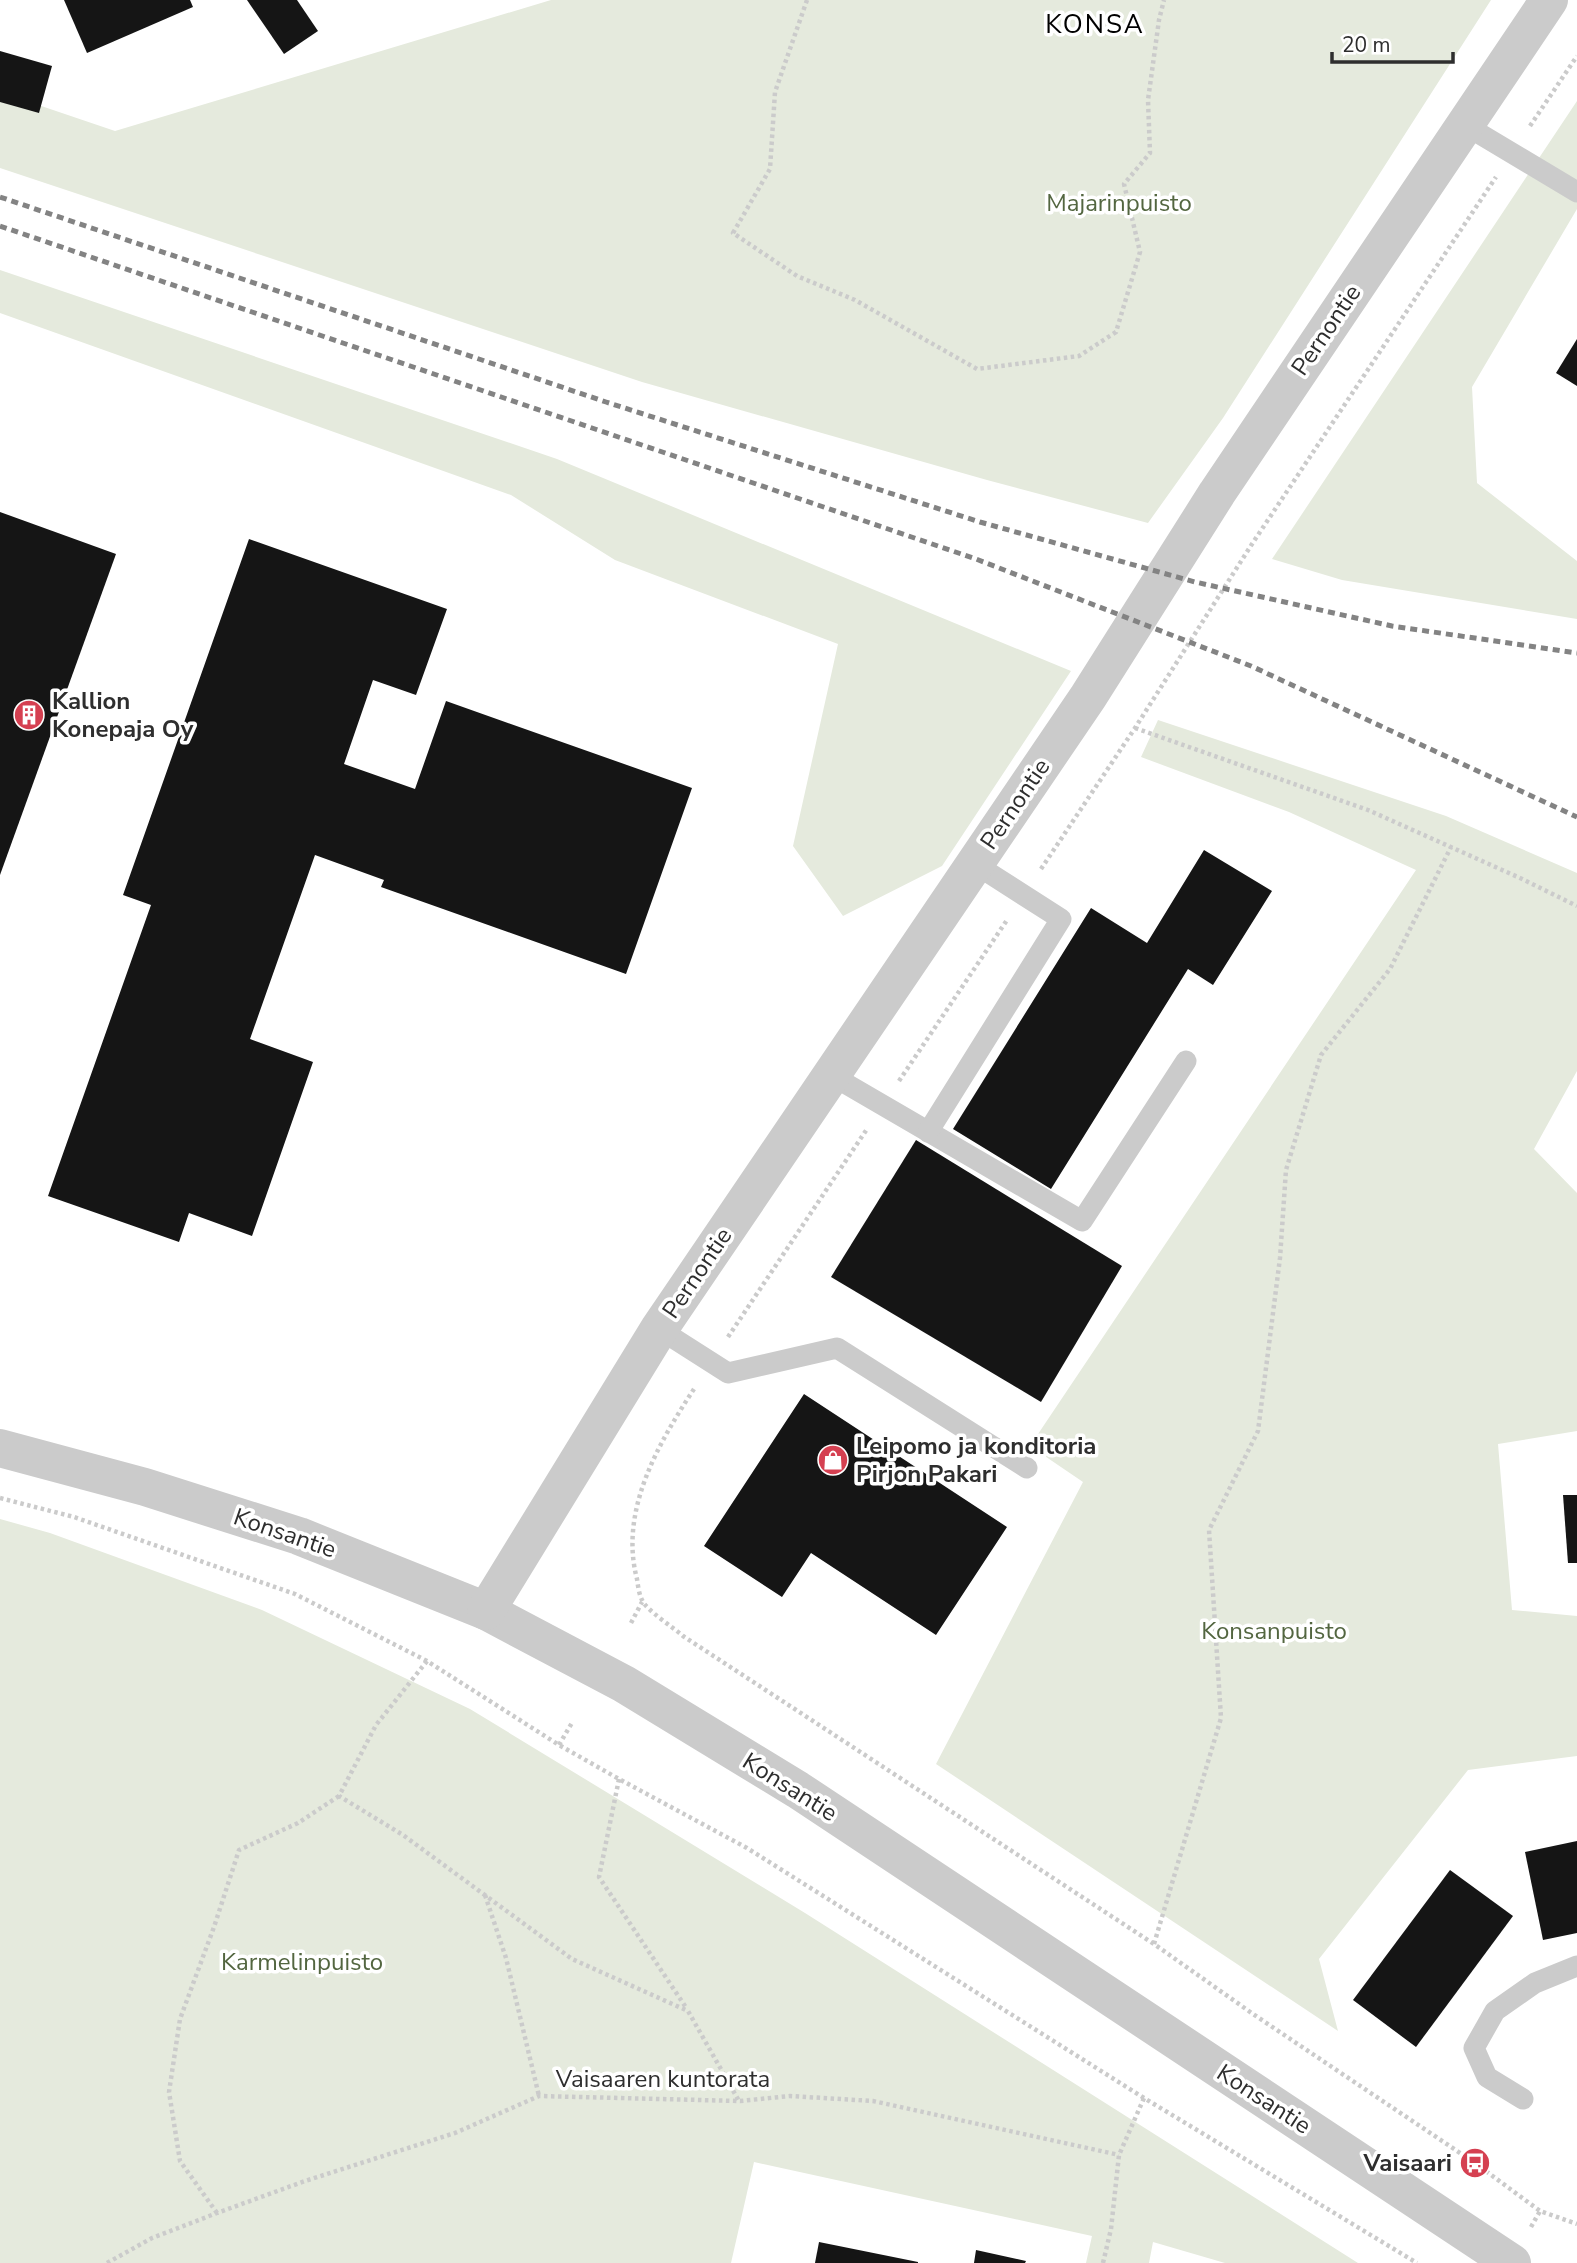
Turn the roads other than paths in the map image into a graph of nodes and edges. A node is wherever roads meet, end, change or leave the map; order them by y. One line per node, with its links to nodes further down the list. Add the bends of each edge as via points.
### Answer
1 (1549, 0): 2 (street, Pernontie)
2 (1465, 125): 3 (lane); 4 (street, Pernontie)
3 (1577, 191)
4 (975, 864): 6 (street, Pernontie); 7 (lane, via 1061,919)
5 (1186, 1061): 7 (lane, via 1082,1221)
6 (831, 1075): 7 (lane); 8 (street, Pernontie)
7 (928, 1132)
8 (659, 1329): 10 (lane, via 728,1373 837,1348); 11 (street, Pernontie)
9 (0, 1448): 11 (street, Konsantie, via 145,1487 299,1536)
10 (1027, 1468)
11 (486, 1611): 14 (street, Konsantie, via 624,1685 798,1790)
12 (1577, 1966): 13 (lane, via 1535,1983 1495,2011 1474,2048 1487,2077)
13 (1523, 2099)
14 (1512, 2263)

